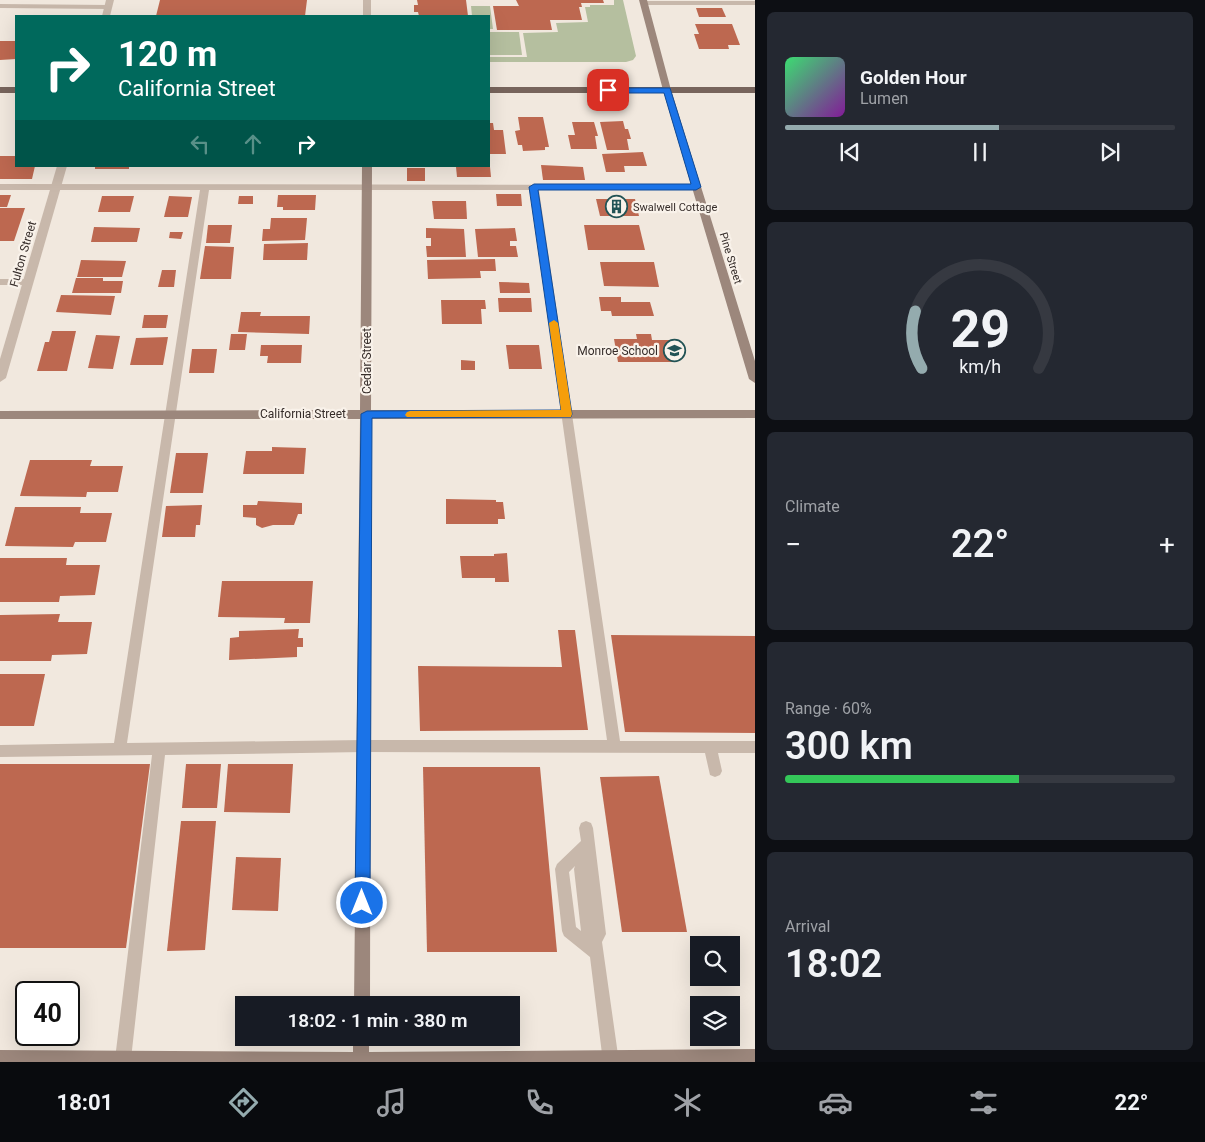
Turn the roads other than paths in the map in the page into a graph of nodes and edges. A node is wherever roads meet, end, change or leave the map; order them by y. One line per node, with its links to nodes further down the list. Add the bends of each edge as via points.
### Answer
1 (367, 0): 6 (street)
2 (643, 2): 3 (lane); 10 (street, Pine Street)
3 (755, 3)
4 (109, 4): 5 (lane)
5 (0, 6)
6 (367, 15)
7 (0, 90): 8 (main road)
8 (15, 90)
9 (490, 90): 10 (main road)
10 (667, 90): 11 (main road); 19 (street, Pine Street)
11 (755, 90)
12 (62, 167): 15 (street, Fulton Street)
13 (367, 167): 17 (street, Cedar Street)
14 (0, 187): 15 (lane)
15 (56, 187): 16 (lane); 21 (street, Fulton Street)
16 (204, 187): 17 (lane); 28 (lane)
17 (367, 187): 18 (lane); 24 (street, Cedar Street)
18 (534, 187): 19 (lane); 25 (lane)
19 (696, 187): 23 (street, Pine Street)
20 (0, 282): 21 (lane)
21 (28, 282): 22 (street, Fulton Street)
22 (0, 378)
23 (755, 379)
24 (367, 414): 25 (street, California Street); 28 (street, California Street); 29 (street, Cedar Street)
25 (567, 414): 26 (street, California Street); 30 (lane)
26 (755, 414)
27 (0, 415): 28 (street, California Street)
28 (171, 415): 34 (lane)
29 (364, 746): 30 (lane); 33 (lane); 40 (street, Cedar Street)
30 (614, 747): 31 (lane)
31 (710, 747): 32 (lane); 36 (lane)
32 (755, 747)
33 (159, 749): 34 (lane); 44 (lane)
34 (120, 750): 35 (lane)
35 (0, 751)
36 (715, 771)
37 (586, 828): 38 (lane)
38 (588, 844): 39 (lane, via 590,860 580,869 588,934); 39 (lane, via 562,868 569,931)
39 (595, 947): 45 (lane)
40 (362, 996)
41 (361, 1046): 47 (street)
42 (755, 1057): 45 (street)
43 (0, 1059): 44 (street)
44 (123, 1059): 46 (street)
45 (610, 1060): 48 (street)
46 (149, 1061): 47 (street)
47 (361, 1061): 48 (street)
48 (477, 1061)

